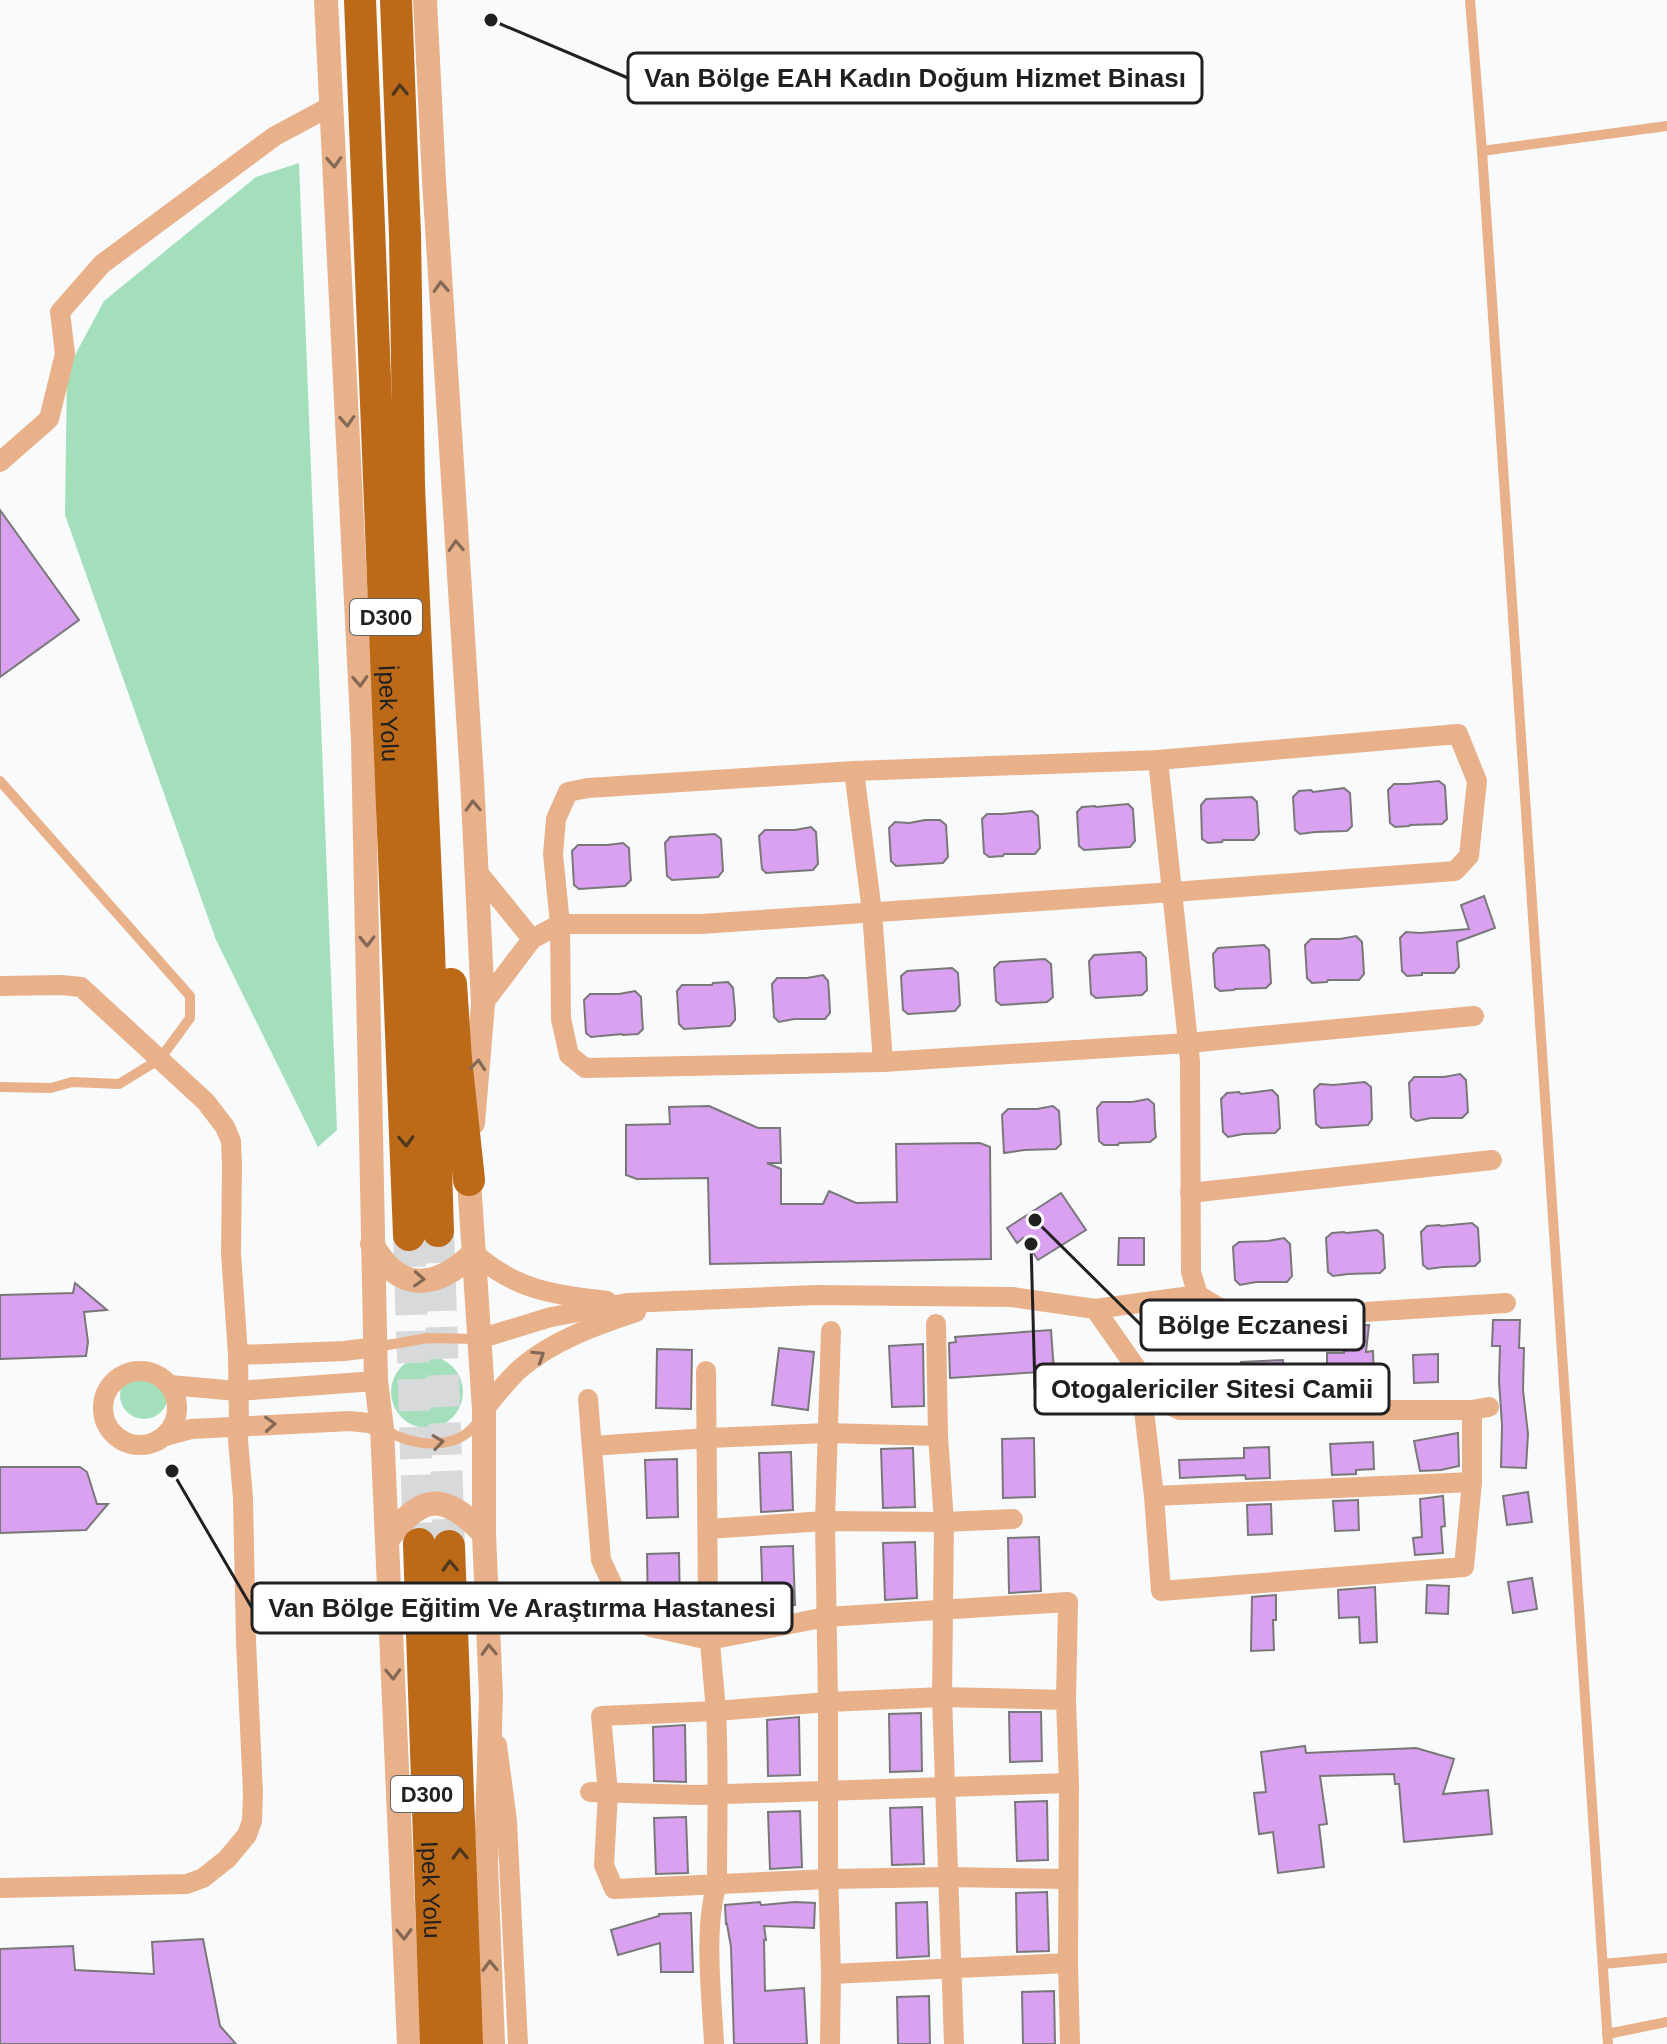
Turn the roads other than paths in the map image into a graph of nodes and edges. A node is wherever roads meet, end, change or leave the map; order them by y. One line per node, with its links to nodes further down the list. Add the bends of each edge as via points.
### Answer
1 (326, 0): 6 (street)
2 (360, 0): 9 (highway, İpek Yolu / D300, one-way to 9, via 424,1233 428,934 409,486)
3 (396, 0): 9 (highway, İpek Yolu / D300, one-way to 3)
4 (425, 0): 14 (street, one-way to 4)
5 (1470, 0): 8 (lane)
6 (331, 106): 10 (street, via 275,136 102,264 60,312 65,354 49,419); 29 (street, one-way to 29, via 363,741)
7 (1667, 126): 8 (lane)
8 (1482, 151): 83 (lane)
9 (405, 235): 27 (highway, via 456,1059)
10 (0, 462)
11 (1158, 760): 12 (street); 15 (street); 15 (street, via 1458,734 1477,781 1469,856 1455,871)
12 (854, 771): 16 (street); 17 (street, via 568,792 556,819 553,854)
13 (0, 781): 23 (lane, via 190,996 190,1018)
14 (476, 870): 18 (street); 20 (street)
15 (1173, 892): 16 (street); 22 (street)
16 (872, 912): 17 (street, via 701,924); 24 (street)
17 (560, 924): 18 (street); 24 (street, via 561,1019 569,1055 585,1068)
18 (532, 939): 20 (street)
19 (0, 986): 23 (street, via 81,987)
20 (483, 1004): 27 (street, one-way to 20)
21 (1474, 1016): 22 (street)
22 (1188, 1043): 24 (street); 28 (street)
23 (160, 1059): 25 (lane, via 119,1084); 40 (street, via 206,1102 231,1141)
24 (883, 1062)
25 (0, 1087)
26 (1492, 1160): 28 (street)
27 (469, 1180): 30 (street)
28 (1190, 1193): 31 (street, via 1191,1272)
29 (372, 1244): 30 (street, one-way to 30, via 391,1270 424,1282 458,1268); 39 (street)
30 (474, 1253): 33 (street, via 509,1279 533,1288); 38 (street)
31 (1198, 1295): 34 (street, via 1240,1320); 35 (street)
32 (670, 1301): 33 (street); 35 (street, via 816,1295 1012,1297); 47 (street, one-way to 32, via 506,1383 543,1353 610,1321)
33 (627, 1303): 38 (street, via 551,1317)
34 (1506, 1303)
35 (1095, 1309): 42 (street)
36 (936, 1324): 52 (street)
37 (831, 1331): 50 (street)
38 (479, 1339): 39 (lane, via 428,1338); 47 (street)
39 (376, 1347): 40 (street); 43 (street)
40 (238, 1355): 45 (street)
41 (706, 1371): 53 (street)
42 (1140, 1372): 55 (street, via 1158,1399 1180,1410 1481,1408); 56 (street)
43 (376, 1381): 45 (street); 49 (street)
44 (170, 1385): 45 (street); 51 (street, via 178,1407); 51 (street, via 151,1372 126,1374 107,1391 103,1403 104,1417 117,1438 142,1446)
45 (237, 1391): 48 (street)
46 (588, 1399): 54 (street)
47 (484, 1410): 49 (lane, one-way to 47, via 409,1441 450,1441 475,1426); 61 (street)
48 (239, 1426): 49 (street, one-way to 49, via 350,1421); 51 (street); 80 (street, via 253,1793 247,1835 214,1871 187,1884)
49 (382, 1428): 62 (street)
50 (827, 1433): 52 (street); 53 (street); 58 (street)
51 (165, 1436)
52 (938, 1436): 59 (street)
53 (708, 1438): 54 (street); 60 (street)
54 (592, 1446): 65 (street, via 601,1560 626,1614 651,1627)
55 (1472, 1482): 56 (street); 56 (street, via 1464,1567 1161,1591)
56 (1154, 1496)
57 (1013, 1519): 59 (street)
58 (825, 1521): 59 (street); 60 (street); 64 (street)
59 (944, 1522): 63 (street)
60 (708, 1529): 65 (street)
61 (484, 1534): 62 (street, via 451,1505 432,1503 402,1520); 66 (street, one-way to 61)
62 (418, 1543): 88 (street, one-way to 88); 89 (highway, Ipek Yolu / D300); 90 (highway, Ipek Yolu / D300, one-way to 62)
63 (942, 1609): 64 (street); 67 (street); 68 (street, via 1068,1602)
64 (826, 1617): 65 (street); 69 (street)
65 (709, 1640): 70 (street)
66 (491, 1696): 91 (street, one-way to 66, via 486,1863); 92 (street, via 507,1821)
67 (942, 1697): 68 (street); 69 (street); 72 (street)
68 (1066, 1700): 71 (street)
69 (828, 1702): 70 (street); 74 (street)
70 (716, 1711): 73 (street, via 601,1716); 75 (street)
71 (1069, 1783): 72 (street); 78 (street)
72 (946, 1788): 74 (street); 76 (street)
73 (599, 1792): 75 (street); 79 (street, via 604,1865 614,1889)
74 (828, 1792): 75 (street); 77 (street)
75 (718, 1795): 79 (street)
76 (948, 1877): 77 (street); 78 (street); 84 (street)
77 (828, 1879): 79 (street); 85 (street)
78 (1068, 1879): 82 (street)
79 (717, 1884): 93 (street, via 710,1946)
80 (0, 1888)
81 (1667, 1958): 83 (lane)
82 (1068, 1963): 84 (street); 96 (street)
83 (1603, 1964): 87 (lane)
84 (950, 1968): 85 (street); 95 (street)
85 (831, 1974): 94 (street)
86 (1667, 2022): 87 (lane)
87 (1608, 2039)
88 (409, 2044)
89 (436, 2044)
90 (467, 2044)
91 (493, 2044)
92 (518, 2044)
93 (714, 2044)
94 (830, 2044)
95 (954, 2044)
96 (1070, 2044)

